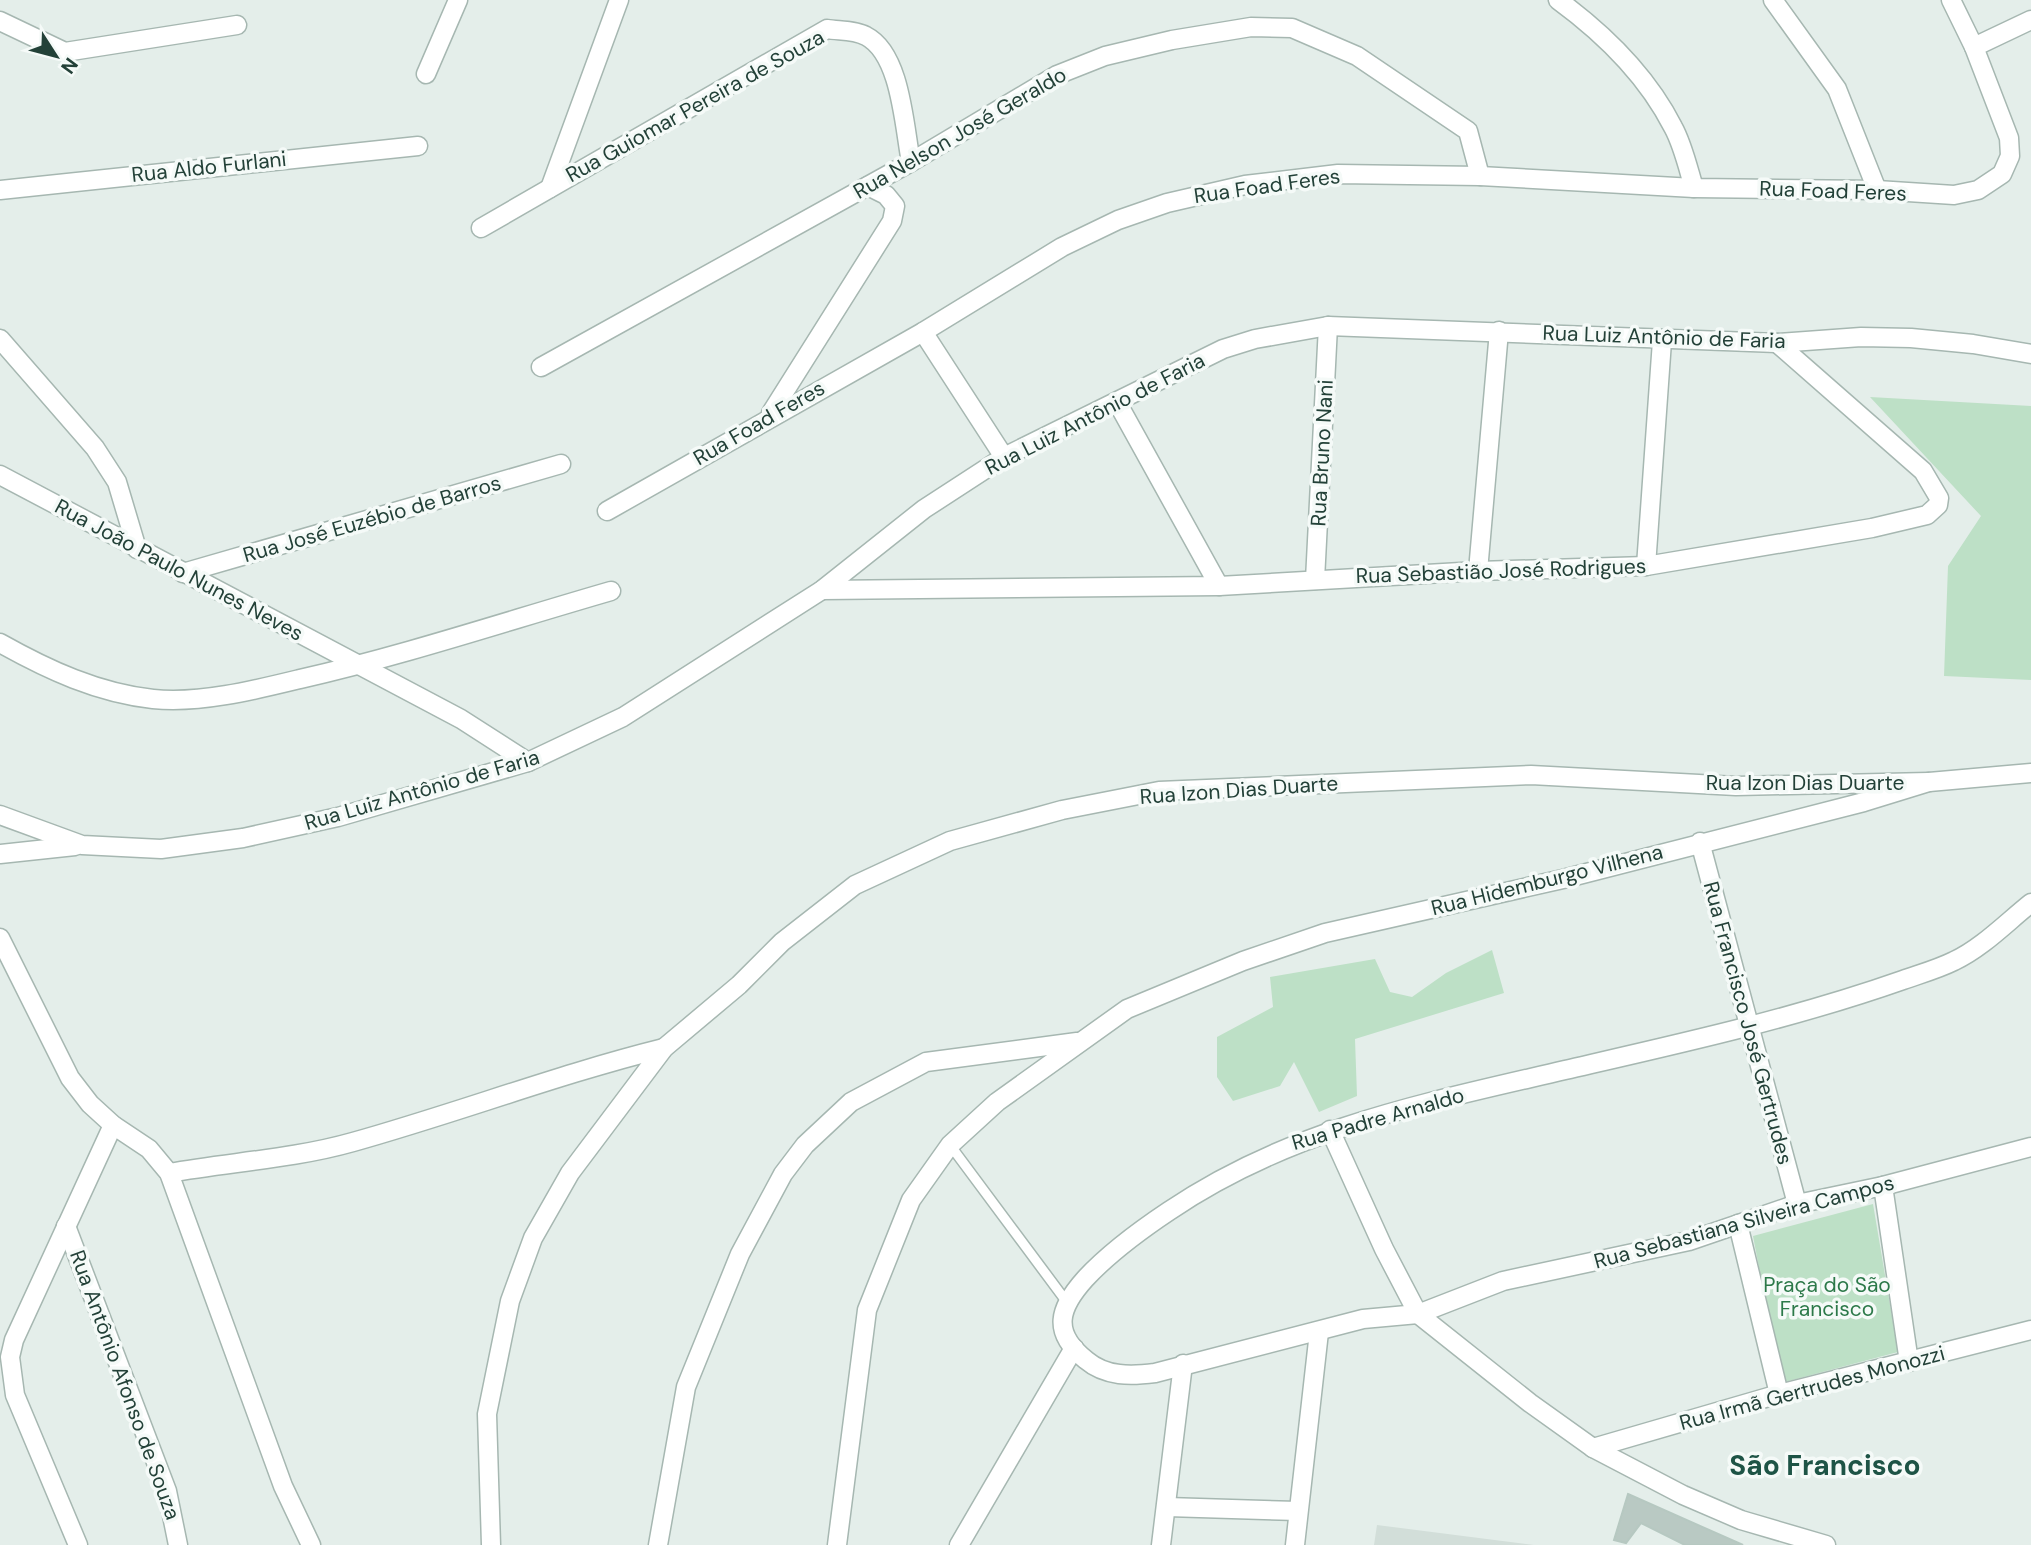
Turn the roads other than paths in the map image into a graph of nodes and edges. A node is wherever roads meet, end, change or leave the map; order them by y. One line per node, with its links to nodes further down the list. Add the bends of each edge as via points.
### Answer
1 (458, 0): 10 (street)
2 (619, 0): 17 (street)
3 (1558, 0): 18 (street, via 1586,20 1658,100 1675,130)
4 (1773, 0): 20 (street, via 1837,89)
5 (1951, 0): 9 (street)
6 (2031, 20): 9 (street)
7 (0, 21): 8 (street, via 65,52)
8 (237, 25)
9 (1974, 47): 20 (street, Rua Foad Feres, via 2009,138 2010,156 2002,174 1978,190 1954,195)
10 (426, 74)
11 (418, 146): 15 (street, Rua Aldo Furlani)
12 (911, 162): 14 (street, Rua Nelson José Geraldo, via 1057,75 1105,56 1251,27 1292,28 1357,56 1468,131); 16 (street, Rua Nelson José Geraldo); 17 (street, Rua Guiomar Pereira de Souza, via 897,82 884,49 864,35 827,29)
13 (0, 175): 15 (street)
14 (1480, 176): 18 (street, Rua Foad Feres); 24 (street, Rua Foad Feres, via 1338,174 1245,186 1167,203 1062,247)
15 (19, 186): 19 (street, Rua Aldo Furlani)
16 (868, 186): 29 (street, Rua Nelson José Geraldo); 31 (street, via 886,195 894,206 892,220)
17 (550, 188): 21 (street, Rua Guiomar Pereira de Souza)
18 (1694, 188): 20 (street, Rua Foad Feres)
19 (0, 190)
20 (1877, 190)
21 (481, 228)
22 (1328, 326): 23 (street, Rua Luiz Antônio de Faria); 30 (street, Rua Luiz Antônio de Faria, via 1223,349); 40 (street, Rua Bruno Nani)
23 (1499, 331): 26 (street, Rua Luiz Antônio de Faria); 38 (street)
24 (923, 332): 31 (street, Rua Foad Feres); 32 (street)
25 (0, 338): 36 (street, via 96,448 117,482)
26 (1662, 341): 27 (street, Rua Luiz Antônio de Faria); 37 (street)
27 (1777, 343): 28 (street, Rua Luiz Antônio de Faria, via 1911,338); 37 (street, Rua Sebastião José Rodrigues, via 1923,471 1934,484 1938,505 1927,515 1872,528)
28 (2031, 354)
29 (541, 367)
30 (1117, 402): 32 (street, Rua Luiz Antônio de Faria); 41 (street)
31 (769, 417): 35 (street, Rua Foad Feres)
32 (1004, 457): 42 (street, Rua Luiz Antônio de Faria, via 924,509)
33 (561, 464): 39 (street, Rua José Euzébio de Barros)
34 (0, 474): 36 (street, Rua João Paulo Nunes Neves)
35 (607, 511)
36 (137, 549): 39 (street, Rua João Paulo Nunes Neves)
37 (1646, 566): 38 (street, Rua Sebastião José Rodrigues)
38 (1478, 571): 40 (street, Rua Sebastião José Rodrigues)
39 (183, 573): 45 (street, Rua João Paulo Nunes Neves)
40 (1315, 579): 41 (street, Rua Sebastião José Rodrigues)
41 (1219, 586): 42 (street, Rua Sebastião José Rodrigues)
42 (822, 590): 46 (street, Rua Luiz Antônio de Faria, via 623,717)
43 (611, 591): 45 (street)
44 (0, 643): 45 (street, via 41,666 104,690 155,699 235,694)
45 (359, 665): 46 (street, Rua João Paulo Nunes Neves, via 461,719)
46 (528, 762): 51 (street, Rua Luiz Antônio de Faria, via 338,817 243,838 161,849)
47 (2031, 774): 48 (street, Rua Hidemburgo Vilhena)
48 (1930, 782): 50 (street, Rua Hidemburgo Vilhena); 57 (street, Rua Izon Dias Duarte, via 1736,786 1531,775 1159,790 1062,810 950,841 855,885 782,942)
49 (0, 815): 51 (street, Rua Luiz Antônio de Faria)
50 (1700, 842): 55 (street, Rua Francisco José Gertrudes); 56 (street, Rua Hidemburgo Vilhena, via 1563,879 1325,933 1126,1009)
51 (82, 845): 52 (street, Rua Luiz Antônio de Faria)
52 (0, 854)
53 (2031, 903): 55 (street, Rua Padre Arnaldo, via 1955,961)
54 (0, 938): 58 (street, via 70,1078)
55 (1748, 1028): 59 (street, Rua Padre Arnaldo, via 1407,1107); 64 (street, Rua Francisco José Gertrudes)
56 (1080, 1042): 60 (street, Rua Hidemburgo Vilhena, via 998,1102); 82 (street, via 926,1062 851,1102 805,1145 783,1174 740,1254 686,1387)
57 (664, 1048): 62 (street, via 571,1072 352,1143); 81 (street, Rua Izon Dias Duarte, via 570,1172 533,1238 510,1301 487,1414)
58 (113, 1125): 62 (street, via 149,1149); 66 (street)
59 (1330, 1130): 67 (street, Rua Padre Arnaldo, via 1213,1181 1123,1243); 68 (street)
60 (950, 1145): 67 (lane); 83 (street, Rua Hidemburgo Vilhena, via 911,1200 867,1310)
61 (2031, 1147): 63 (street, Rua Sebastiana Silveira Campos)
62 (169, 1173): 80 (street, via 283,1486)
63 (1883, 1186): 64 (street, Rua Sebastiana Silveira Campos); 72 (street)
64 (1797, 1204): 65 (street, Rua Sebastiana Silveira Campos)
65 (1738, 1224): 68 (street, Rua Sebastiana Silveira Campos, via 1689,1241 1503,1281); 74 (street)
66 (66, 1226): 78 (street, via 9,1357 15,1395); 79 (street, Rua Antônio Afonso de Souza, via 167,1491)
67 (1066, 1301): 71 (street, via 1062,1319)
68 (1418, 1314): 70 (street, via 1363,1319); 75 (street)
69 (2031, 1330): 72 (street, Rua Irmã Gertrudes Monozzi)
70 (1319, 1332): 73 (street); 77 (street)
71 (1074, 1348): 73 (street, via 1099,1368 1131,1376); 84 (street)
72 (1909, 1362): 74 (street, Rua Irmã Gertrudes Monozzi)
73 (1183, 1364): 76 (street)
74 (1779, 1394): 75 (street, Rua Irmã Gertrudes Monozzi)
75 (1593, 1448): 87 (street, via 1741,1520)
76 (1167, 1507): 77 (street); 85 (street)
77 (1298, 1511): 86 (street)
78 (78, 1545)
79 (178, 1545)
80 (310, 1545)
81 (491, 1545)
82 (658, 1545)
83 (837, 1545)
84 (959, 1545)
85 (1161, 1545)
86 (1295, 1545)
87 (1826, 1545)

